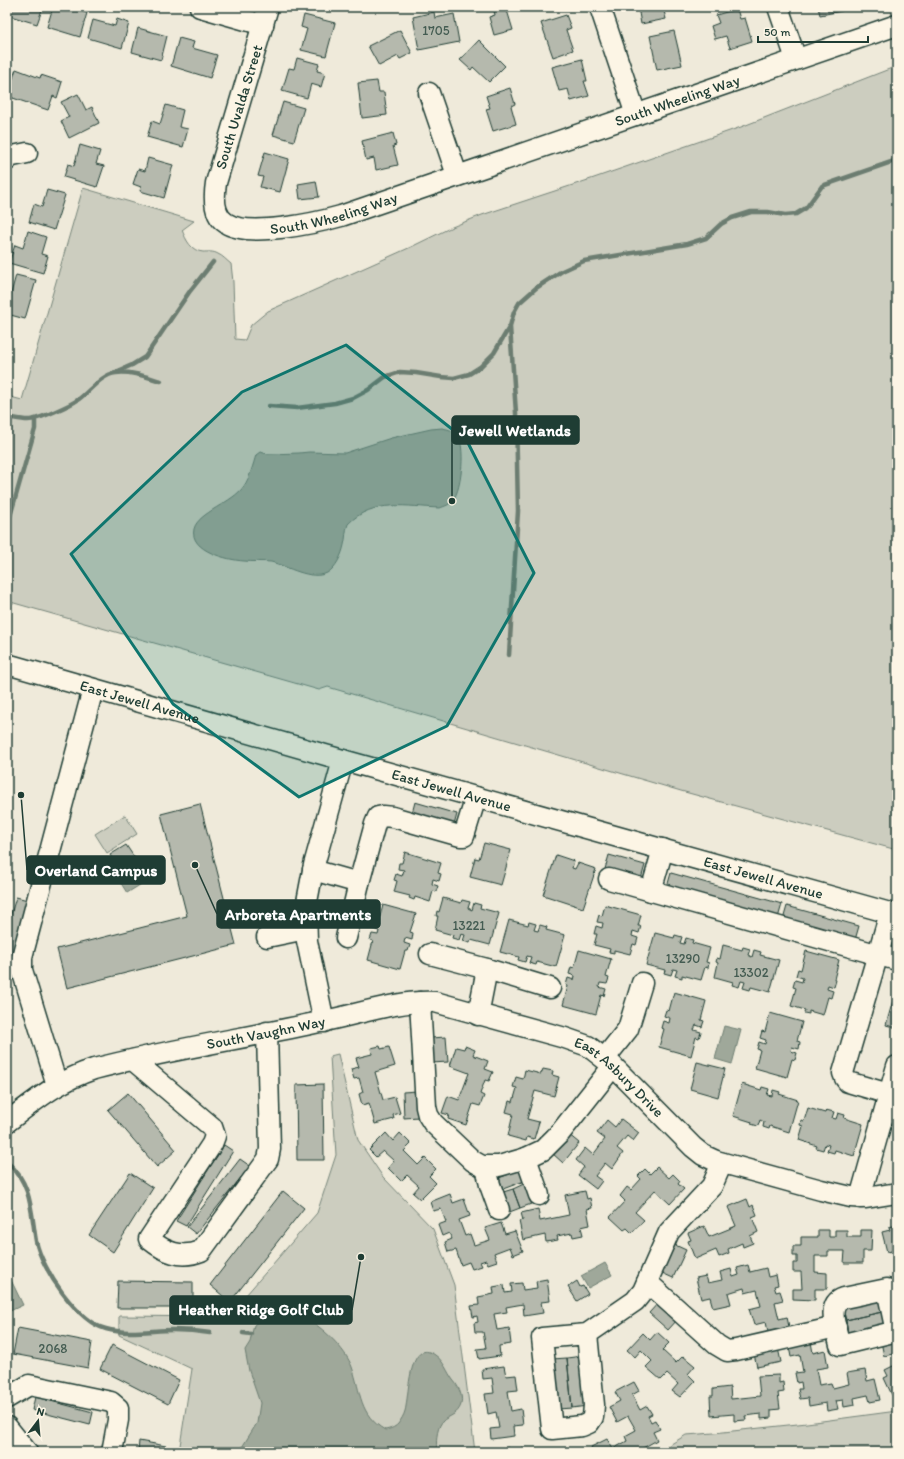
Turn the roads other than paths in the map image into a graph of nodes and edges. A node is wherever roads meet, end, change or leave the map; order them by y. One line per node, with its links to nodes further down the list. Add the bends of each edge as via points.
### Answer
1 (200, 7): 4 (street)
2 (600, 7): 8 (street)
3 (778, 7): 6 (street)
4 (266, 16): 12 (street, South Uvalda Street, via 216,184)
5 (897, 25): 6 (street, South Wheeling Way)
6 (796, 59): 8 (street, South Wheeling Way)
7 (429, 92): 11 (street)
8 (636, 115): 11 (street, South Wheeling Way)
9 (27, 152): 10 (street)
10 (7, 160)
11 (457, 175): 12 (street, South Wheeling Way, via 341,216 291,227 260,229 233,226 225,223)
12 (216, 208)
13 (7, 664): 14 (street, East Jewell Avenue)
14 (93, 689): 15 (street, East Jewell Avenue); 39 (street, via 22,957 22,970)
15 (343, 760): 16 (street, East Jewell Avenue); 18 (street, South Vaughn Way)
16 (476, 797): 17 (street, East Jewell Avenue); 20 (street, via 464,836 393,817 378,817)
17 (663, 849): 21 (street); 22 (street, East Jewell Avenue)
18 (313, 870): 20 (street); 23 (street, South Vaughn Way, via 306,907)
19 (609, 879): 21 (street)
20 (359, 883): 25 (street)
21 (651, 891): 27 (street)
22 (893, 914): 27 (street)
23 (306, 929): 24 (street); 34 (street, South Vaughn Way)
24 (267, 937)
25 (346, 938)
26 (430, 954): 29 (street)
27 (878, 955): 28 (street); 40 (street, via 843,1074 848,1082)
28 (897, 960)
29 (488, 969): 31 (street); 33 (street)
30 (642, 983): 37 (street, via 628,1028)
31 (550, 988)
32 (420, 1002): 33 (street, East Asbury Drive, via 445,1004); 34 (street, East Asbury Drive); 44 (street, via 428,1115 433,1123 474,1161)
33 (478, 1015): 37 (street, East Asbury Drive, via 576,1041)
34 (324, 1022): 35 (street, South Vaughn Way)
35 (267, 1032): 36 (street, South Vaughn Way); 36 (street, via 270,1149 268,1160 201,1251 192,1255 167,1251 149,1239 216,1136 212,1127)
36 (133, 1060): 39 (street, South Vaughn Way, via 94,1069)
37 (609, 1062): 42 (street, via 560,1133 543,1150); 43 (street, East Asbury Drive, via 694,1147 708,1158)
38 (897, 1066): 40 (street)
39 (57, 1085): 41 (street, South Vaughn Way)
40 (889, 1094): 47 (street)
41 (7, 1122)
42 (526, 1158): 44 (street); 46 (street)
43 (722, 1163): 47 (street, East Asbury Drive); 49 (street, via 712,1186 669,1232)
44 (486, 1167): 48 (street)
45 (897, 1193): 47 (street, East Asbury Drive)
46 (539, 1195)
47 (860, 1198)
48 (499, 1210)
49 (647, 1282): 50 (street, via 716,1345 728,1351); 52 (street, via 633,1303)
50 (836, 1327): 51 (street, via 840,1345); 51 (street, via 833,1312 838,1301 887,1289)
51 (897, 1332)
52 (587, 1334): 52 (street, via 542,1338 552,1429 582,1426 589,1423 593,1417)
53 (7, 1398): 56 (street, via 30,1385 112,1402 118,1408)
54 (7, 1426): 55 (street)
55 (27, 1452)
56 (112, 1452)

